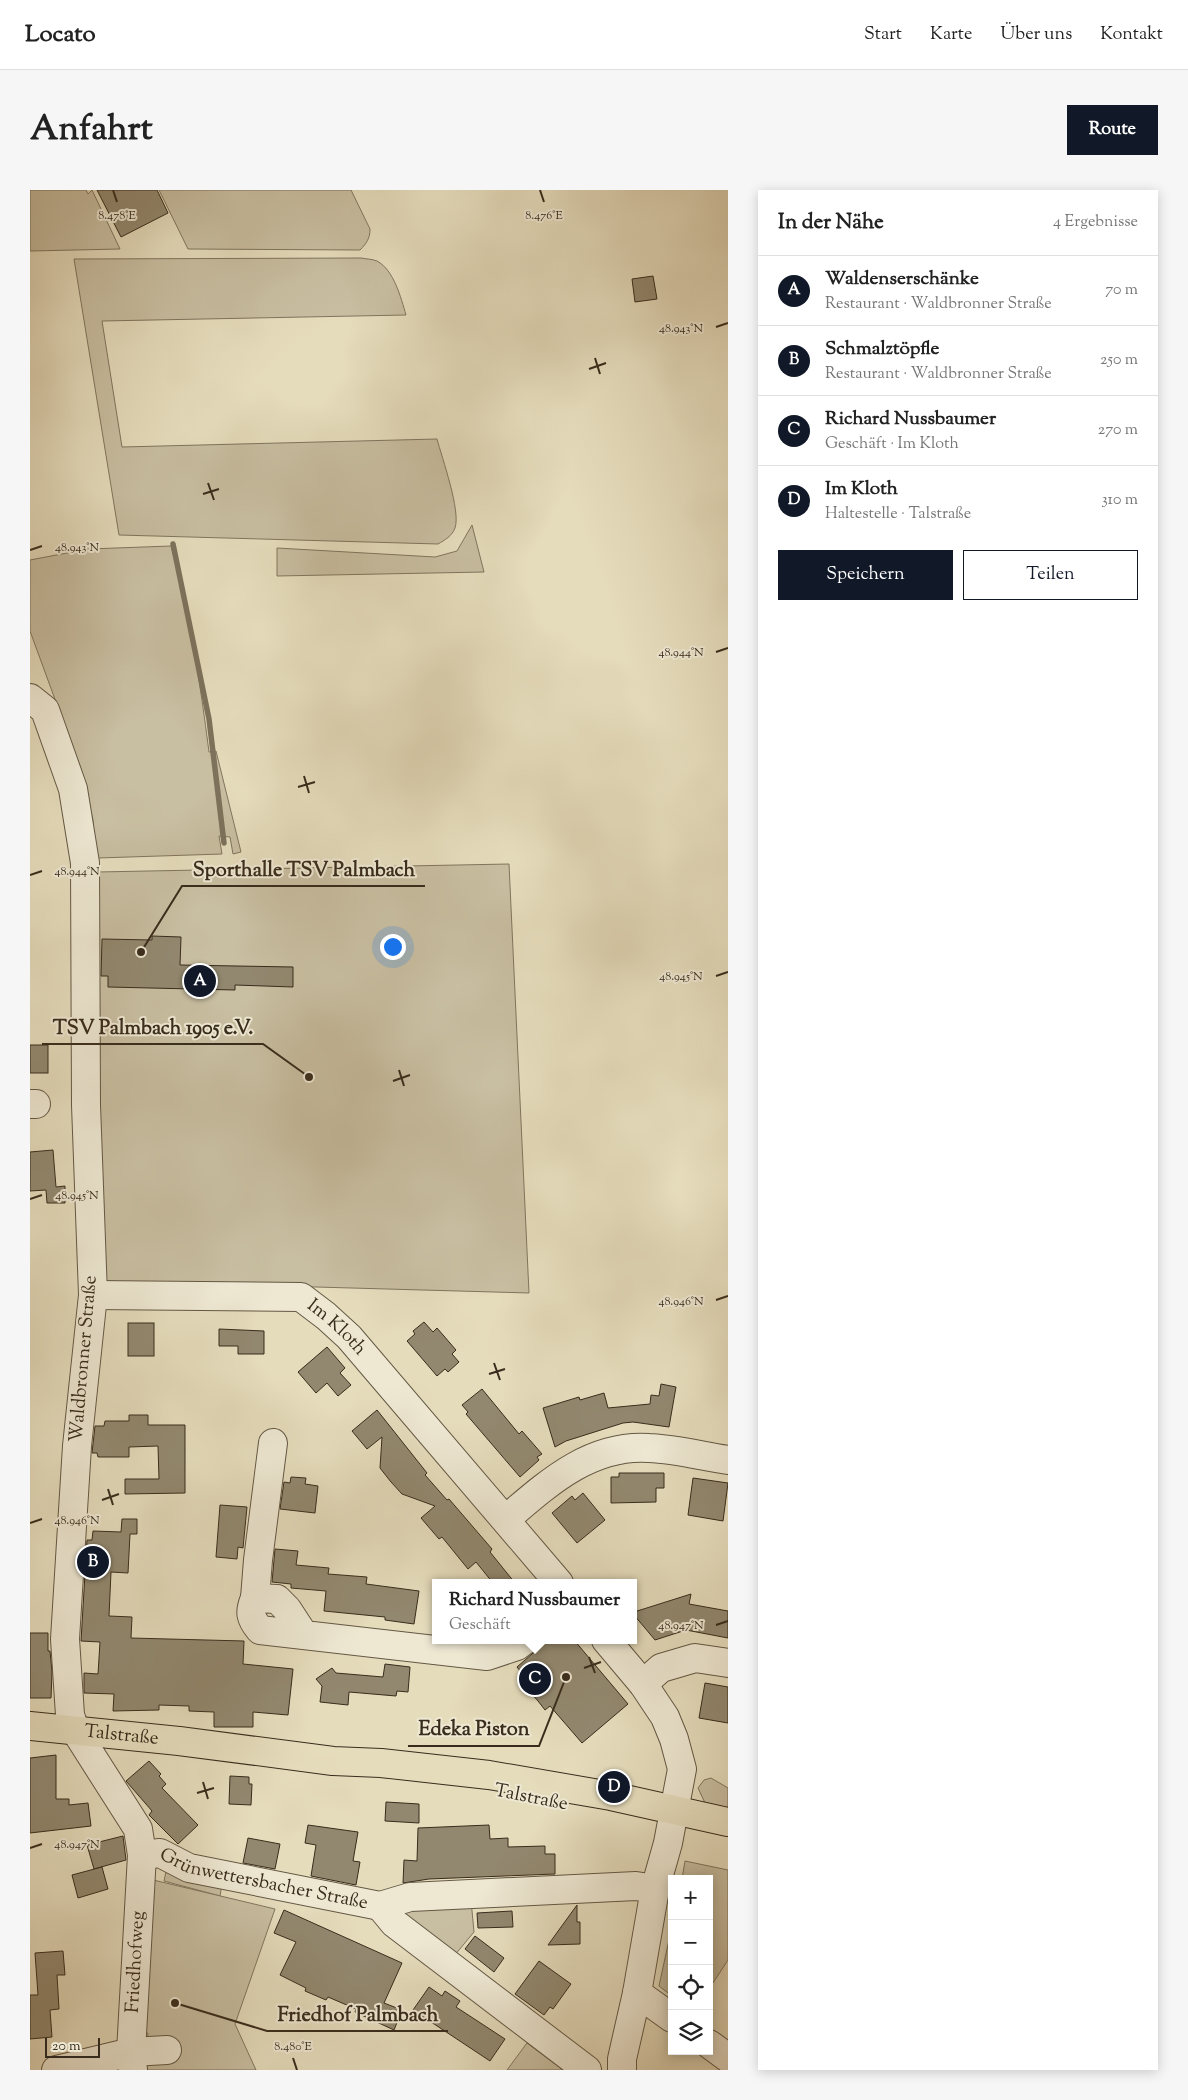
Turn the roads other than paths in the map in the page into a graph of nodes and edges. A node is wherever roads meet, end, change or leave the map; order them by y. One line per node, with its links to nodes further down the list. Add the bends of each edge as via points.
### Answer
1 (30, 698): 2 (street, Waldbronner Straße, via 45,710 73,789 85,863 86,1096)
2 (93, 1295): 5 (street, Im Kloth, via 301,1297 349,1337); 12 (street, Waldbronner Straße, via 77,1446 64,1640 70,1715)
3 (273, 1443): 7 (street, via 255,1598 250,1609 252,1621 260,1630 487,1656)
4 (728, 1460): 5 (street, via 648,1448 611,1450 560,1475)
5 (506, 1519): 6 (street, Im Kloth)
6 (556, 1579)
7 (520, 1644)
8 (609, 1644): 10 (street)
9 (728, 1663): 10 (street, via 695,1658 662,1668)
10 (643, 1684): 13 (street, via 664,1717 682,1769)
11 (30, 1726): 12 (main road, Talstraße)
12 (76, 1730): 13 (main road, Talstraße, via 334,1761 489,1775 575,1789); 16 (street, Grünwettersbacher Straße, via 138,1830)
13 (672, 1818): 14 (main road, Talstraße); 15 (main road, Talstraße); 17 (street)
14 (728, 1822)
15 (728, 1839)
16 (142, 1855): 18 (street, Grünwettersbacher Straße, via 160,1853 189,1868); 24 (street, Friedhofweg)
17 (655, 1889): 18 (street, Grünwettersbacher Straße, via 636,1886 410,1897); 19 (street)
18 (380, 1906): 26 (street, Grünwettersbacher Straße, via 394,1923)
19 (636, 1993): 20 (street); 27 (street)
20 (668, 2015)
21 (713, 2047): 23 (street)
22 (167, 2050): 24 (street)
23 (728, 2058)
24 (132, 2061): 25 (street)
25 (56, 2070)
26 (587, 2070)
27 (622, 2070)

